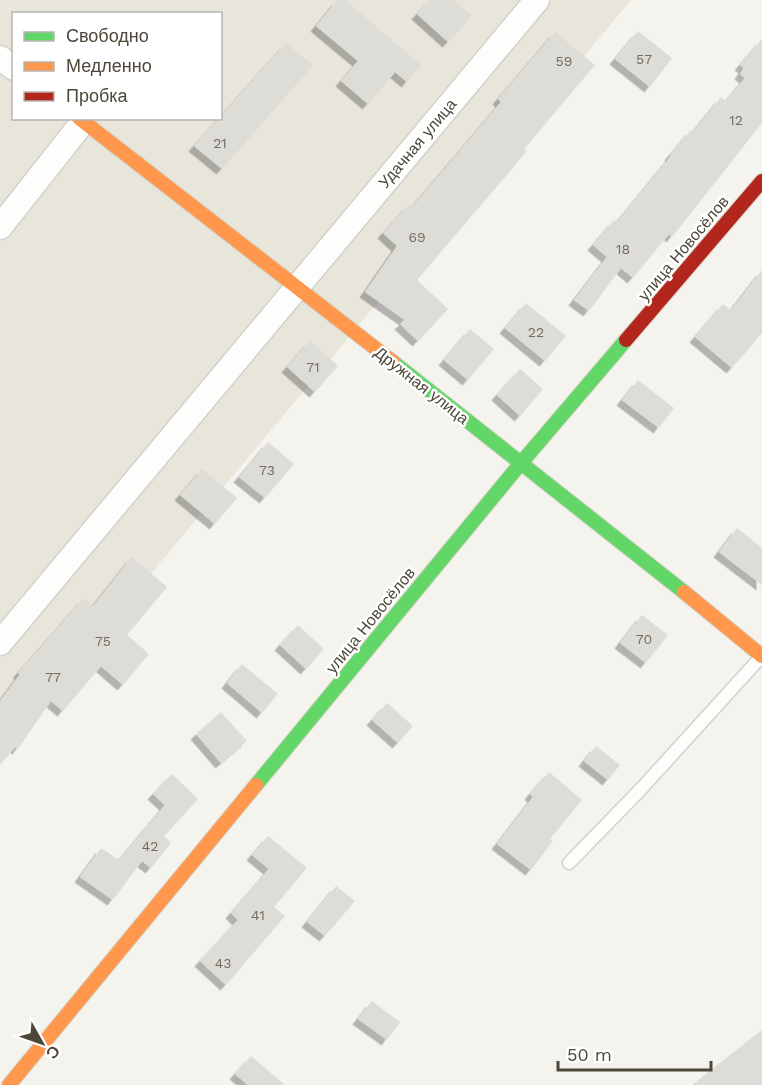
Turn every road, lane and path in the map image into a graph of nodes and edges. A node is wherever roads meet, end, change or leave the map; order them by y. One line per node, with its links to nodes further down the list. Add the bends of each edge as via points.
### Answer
1 (534, 1): 5 (street, Удачная улица)
2 (81, 120): 4 (street); 5 (street, Дружная улица)
3 (762, 181): 6 (street, улица Новосёлов)
4 (0, 227)
5 (297, 286): 6 (street, Дружная улица); 7 (street, Удачная улица)
6 (521, 463): 8 (street, Дружная улица); 10 (street, улица Новосёлов)
7 (0, 643)
8 (762, 656): 9 (lane)
9 (569, 863)
10 (9, 1085)

